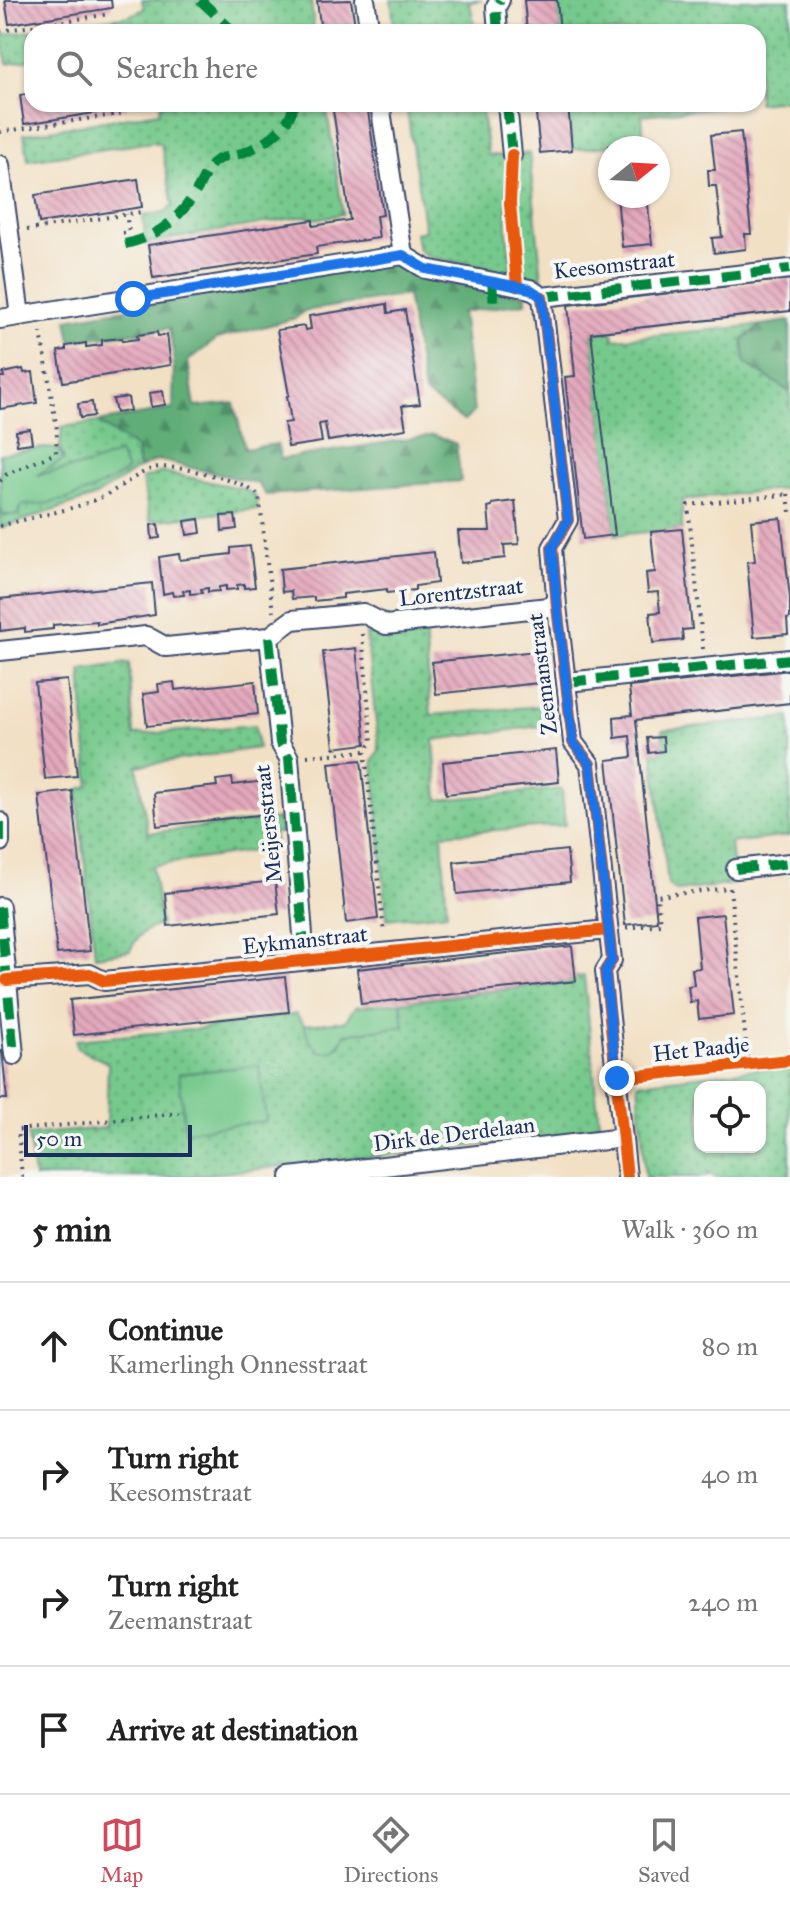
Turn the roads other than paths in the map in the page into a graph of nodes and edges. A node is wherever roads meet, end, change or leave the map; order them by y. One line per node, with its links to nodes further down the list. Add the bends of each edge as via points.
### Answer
1 (365, 0): 3 (street)
2 (500, 0): 4 (street)
3 (369, 24)
4 (497, 24)
5 (381, 112): 9 (street)
6 (508, 112): 7 (street)
7 (512, 155)
8 (0, 165): 12 (street, via 9,233)
9 (403, 255): 11 (street, Keesomstraat, via 426,269 530,289); 12 (street)
10 (790, 269): 11 (street, Keesomstraat)
11 (542, 297): 14 (street, Zeemanstraat, via 568,520 552,548)
12 (29, 315): 13 (street)
13 (0, 319)
14 (557, 606): 15 (street, Lorentzstraat, via 386,625 360,613 292,620); 18 (street, Zeemanstraat)
15 (272, 633): 16 (street, Lorentzstraat, via 166,647 146,636); 25 (street, Meijersstraat, via 280,743 289,758)
16 (0, 651)
17 (790, 659): 18 (street)
18 (567, 682): 24 (street, Zeemanstraat, via 573,742 590,764)
19 (0, 822): 20 (street)
20 (0, 842)
21 (790, 863): 22 (street)
22 (736, 869)
23 (0, 907): 26 (street)
24 (608, 930): 25 (street, Eykmanstraat); 28 (street, Zeemanstraat, via 612,960 605,971)
25 (305, 960): 26 (street, Eykmanstraat, via 104,981 90,974)
26 (7, 980): 27 (street)
27 (14, 1055)
28 (623, 1138): 29 (street, Dirk de Derdelaan); 30 (street, Zeemanstraat)
29 (290, 1177)
30 (627, 1177)

